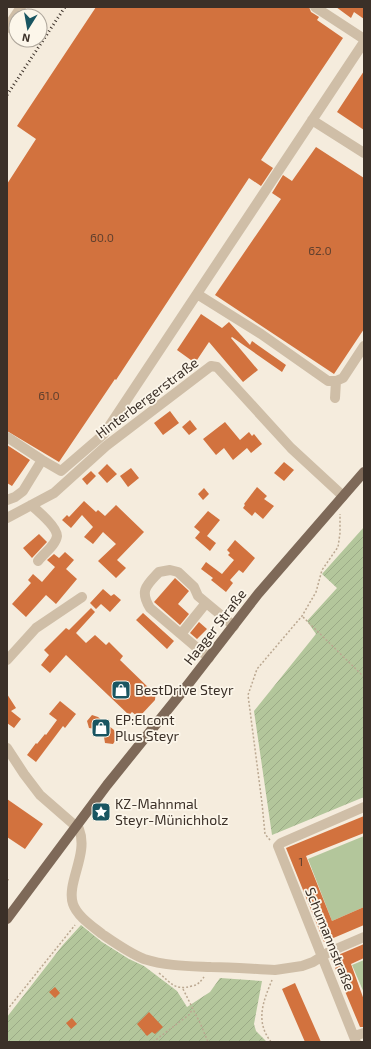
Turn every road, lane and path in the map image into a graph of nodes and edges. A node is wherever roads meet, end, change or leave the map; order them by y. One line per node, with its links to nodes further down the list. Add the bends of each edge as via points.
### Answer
1 (21, 7): 3 (street)
2 (315, 7): 4 (street)
3 (7, 28)
4 (364, 42): 5 (street)
5 (312, 120): 6 (street); 7 (street)
6 (364, 153)
7 (197, 294): 9 (street, via 328,380); 12 (street, via 104,434 62,471)
8 (364, 346): 9 (street, via 343,378)
9 (336, 381): 10 (street)
10 (335, 398)
11 (7, 437): 12 (street)
12 (42, 460): 14 (street, via 23,491)
13 (364, 472): 15 (main road, Haager Straße)
14 (7, 500)
15 (340, 500): 16 (street, Hinterbergerstraße, via 217,367 211,366 106,446 54,493); 21 (path, via 338,547 322,570 316,592); 22 (main road, Haager Straße, via 281,567)
16 (32, 505): 17 (street, Hinterbergerstraße); 18 (street, via 56,530 57,535)
17 (7, 518)
18 (38, 560)
19 (82, 597): 25 (street, via 36,628)
20 (206, 603): 22 (street); 23 (street); 23 (street, via 198,596 193,585 174,570 159,572 145,587 144,594 150,608)
21 (302, 616): 26 (path); 30 (path, via 256,669 248,695 265,834)
22 (234, 626): 24 (main road, Haager Straße)
23 (181, 634): 24 (street)
24 (209, 658): 29 (main road, Haager Straße)
25 (7, 660)
26 (364, 677)
27 (7, 748): 29 (street, via 40,795)
28 (364, 807): 30 (street)
29 (76, 825): 33 (street, via 82,843 72,903); 34 (main road, Haager Straße)
30 (278, 846): 36 (street, Schumannstraße)
31 (7, 879): 32 (path)
32 (10, 880)
33 (81, 917): 37 (street, via 112,940 143,958 178,966); 42 (path)
34 (7, 919)
35 (364, 937): 36 (street)
36 (322, 957): 38 (street, via 302,966); 43 (street, Schumannstraße)
37 (211, 967): 38 (street); 40 (path, via 200,983)
38 (275, 970): 46 (path, via 262,1013 264,1030)
39 (159, 972): 40 (path, via 175,986)
40 (183, 989): 41 (path)
41 (192, 1009): 44 (path, via 190,1014); 45 (path)
42 (7, 1010)
43 (358, 1037)
44 (153, 1042)
45 (208, 1042)
46 (272, 1042)

